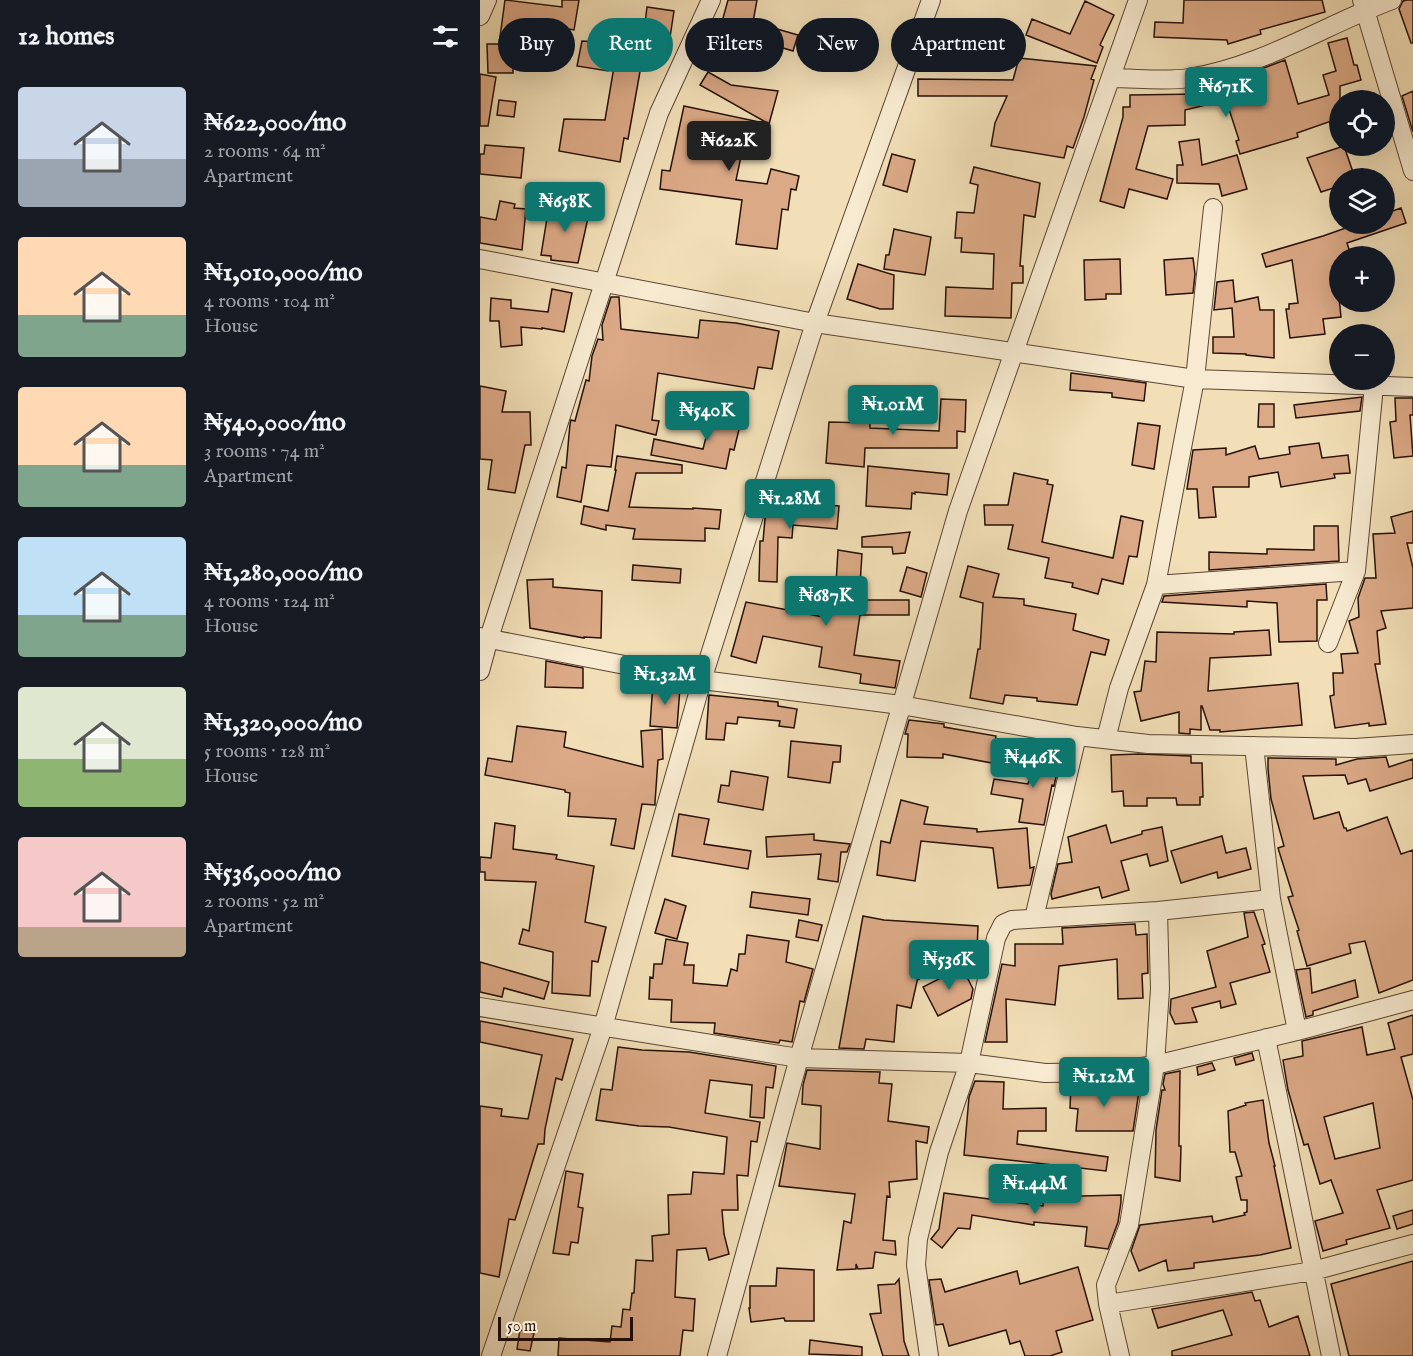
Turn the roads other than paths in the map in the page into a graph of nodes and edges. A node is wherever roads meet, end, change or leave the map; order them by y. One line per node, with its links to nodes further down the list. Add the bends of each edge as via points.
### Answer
1 (487, 0): 7 (street)
2 (711, 0): 12 (street, via 659,113)
3 (931, 0): 13 (street)
4 (1138, 0): 8 (street)
5 (1392, 0): 6 (street)
6 (1363, 5): 8 (street, via 1260,58 1217,73 1186,79); 9 (street)
7 (480, 16)
8 (1111, 78): 14 (street)
9 (1413, 171)
10 (1213, 208): 15 (street)
11 (480, 259): 12 (street)
12 (605, 284): 13 (street); 22 (street)
13 (815, 323): 14 (street); 25 (street)
14 (1013, 352): 15 (street); 26 (street, via 958,511)
15 (1195, 379): 16 (street); 21 (street)
16 (1329, 384)
17 (1395, 387): 18 (street)
18 (1413, 387)
19 (1374, 390): 20 (street)
20 (1356, 571): 21 (street); 23 (street)
21 (1156, 585): 28 (street, via 1119,688)
22 (484, 637): 24 (street); 25 (street)
23 (1328, 643)
24 (480, 671)
25 (702, 680): 26 (street); 36 (street)
26 (901, 705): 27 (street); 39 (street)
27 (1077, 736): 28 (street); 33 (street)
28 (1106, 739): 30 (street, via 1148,744)
29 (1413, 744): 30 (street, via 1355,748)
30 (1254, 746): 31 (street)
31 (1271, 899): 32 (street); 37 (street)
32 (1158, 911): 33 (street); 41 (street, via 1160,989)
33 (1034, 918): 40 (street, via 1003,924 996,938)
34 (1413, 1000): 37 (street)
35 (480, 1007): 36 (street)
36 (603, 1027): 39 (street); 45 (street)
37 (1297, 1031): 38 (street)
38 (1266, 1038): 41 (street); 43 (street)
39 (799, 1058): 40 (street); 46 (street)
40 (969, 1063): 41 (street, via 1045,1073 1109,1072); 47 (street, via 939,1152 918,1239 916,1265)
41 (1155, 1065): 44 (street, via 1130,1225 1106,1285)
42 (1413, 1244): 43 (street)
43 (1312, 1270): 44 (street); 49 (street)
44 (1108, 1304): 48 (street)
45 (491, 1356)
46 (717, 1356)
47 (929, 1356)
48 (1120, 1356)
49 (1331, 1356)

